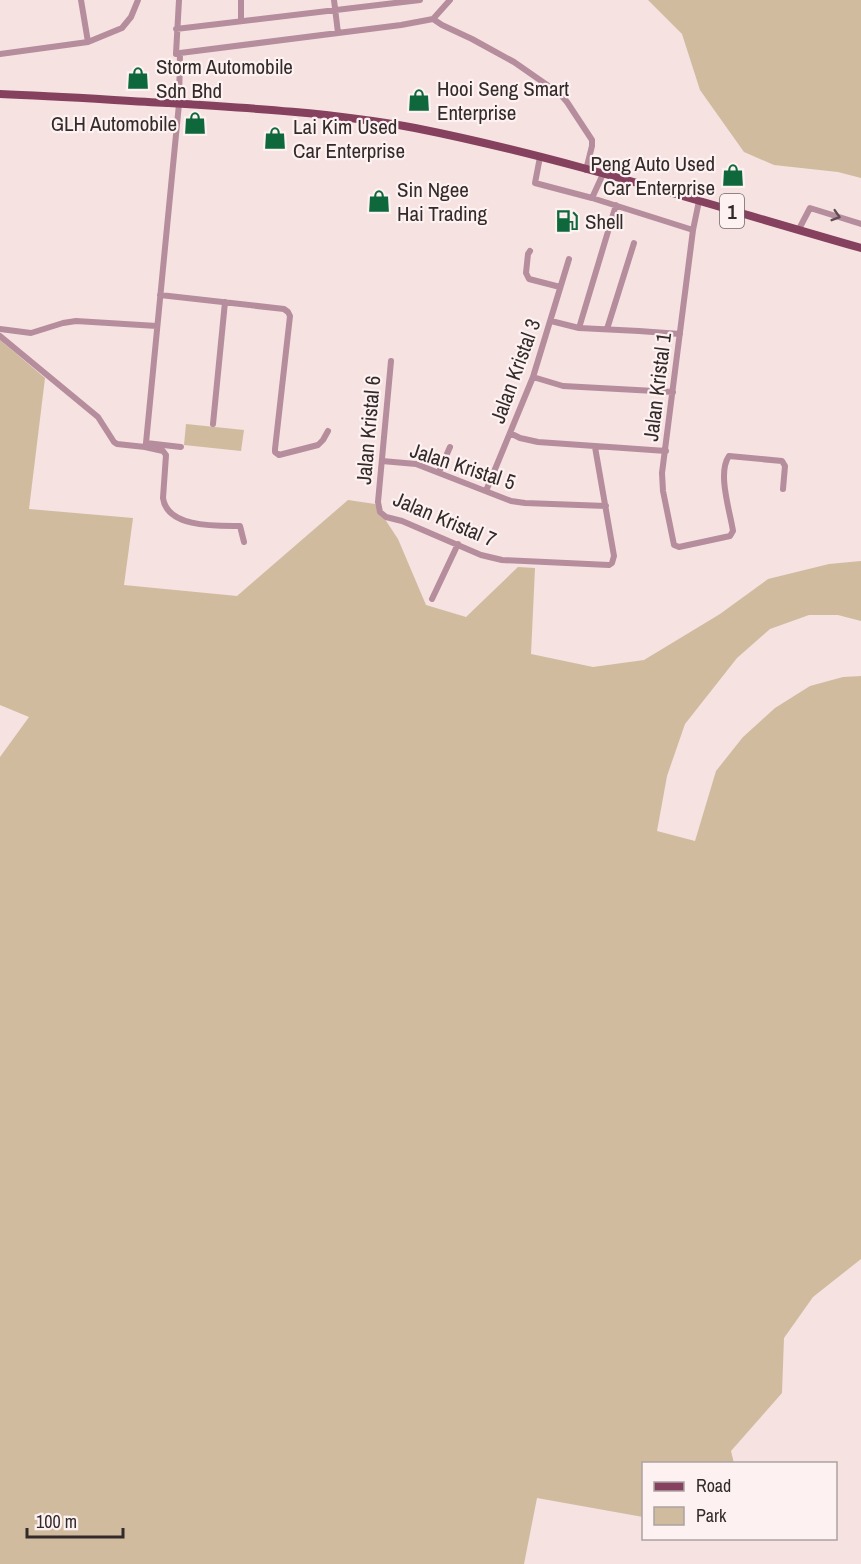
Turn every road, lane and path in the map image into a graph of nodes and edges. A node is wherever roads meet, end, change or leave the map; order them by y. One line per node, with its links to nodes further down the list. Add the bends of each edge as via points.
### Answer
1 (81, 0): 13 (street)
2 (138, 0): 13 (street, via 122,28)
3 (179, 0): 11 (street)
4 (241, 0): 10 (street)
5 (334, 0): 8 (street)
6 (420, 0): 8 (street)
7 (450, 0): 9 (street)
8 (335, 10): 10 (street); 12 (street)
9 (433, 19): 12 (street); 19 (street, via 514,62 560,94 592,140)
10 (241, 21): 11 (street)
11 (176, 29): 15 (street)
12 (338, 33): 17 (street, via 180,53)
13 (88, 42): 14 (street)
14 (0, 54)
15 (176, 54)
16 (0, 94): 17 (main road, 1)
17 (179, 104): 18 (main road, 1, via 353,119 415,128); 32 (street)
18 (540, 156): 19 (main road, 1); 21 (street, via 535,183)
19 (586, 170): 20 (main road, 1)
20 (603, 174): 21 (street); 22 (main road, 1)
21 (592, 198): 23 (street)
22 (699, 201): 25 (street, Jalan Kristal 1); 26 (main road, 1)
23 (616, 206): 25 (street); 36 (street)
24 (861, 224): 26 (street, one-way to 24, via 810,208)
25 (693, 230): 39 (street, Jalan Kristal 1)
26 (799, 230): 28 (main road, 1)
27 (634, 243): 38 (street)
28 (861, 248)
29 (530, 251): 31 (street, via 526,273 529,279)
30 (569, 259): 31 (street, Jalan Kristal 3)
31 (560, 287): 34 (street, Jalan Kristal 3)
32 (160, 295): 33 (street); 35 (street)
33 (225, 302): 44 (street); 45 (street, via 284,309 290,316 275,453 315,447)
34 (551, 321): 36 (street); 42 (street, Jalan Kristal 3)
35 (157, 326): 37 (street, via 76,321 30,333); 47 (street)
36 (579, 328): 38 (street)
37 (0, 329)
38 (608, 329): 39 (street)
39 (680, 334): 43 (street, Jalan Kristal 1)
40 (0, 336): 47 (street, via 98,417 114,442)
41 (391, 361): 52 (street, Jalan Kristal 6)
42 (533, 377): 43 (street, via 563,387); 46 (street, Jalan Kristal 3)
43 (673, 392): 51 (street, Jalan Kristal 1)
44 (213, 424)
45 (328, 431)
46 (510, 433): 50 (street, via 538,442); 55 (street, Jalan Kristal 3)
47 (146, 445): 48 (street); 58 (street, via 166,455 163,498 171,514 202,525 240,526)
48 (181, 447)
49 (450, 447): 53 (street)
50 (595, 447): 51 (street); 57 (street)
51 (666, 451): 54 (street, Jalan Kristal 1, via 663,492 676,547 733,534 724,478 729,456 782,461)
52 (382, 461): 53 (street, Jalan Kristal 5, via 416,464); 56 (street, Jalan Kristal 6)
53 (439, 472): 55 (street, Jalan Kristal 5)
54 (783, 489)
55 (486, 491): 57 (street, Jalan Kristal 5, via 518,502)
56 (378, 502): 59 (street, Jalan Kristal 7, via 386,517)
57 (606, 506): 59 (street, Jalan Kristal 7, via 614,556 607,566 502,560)
58 (244, 542)
59 (458, 544): 60 (street)
60 (432, 599)

